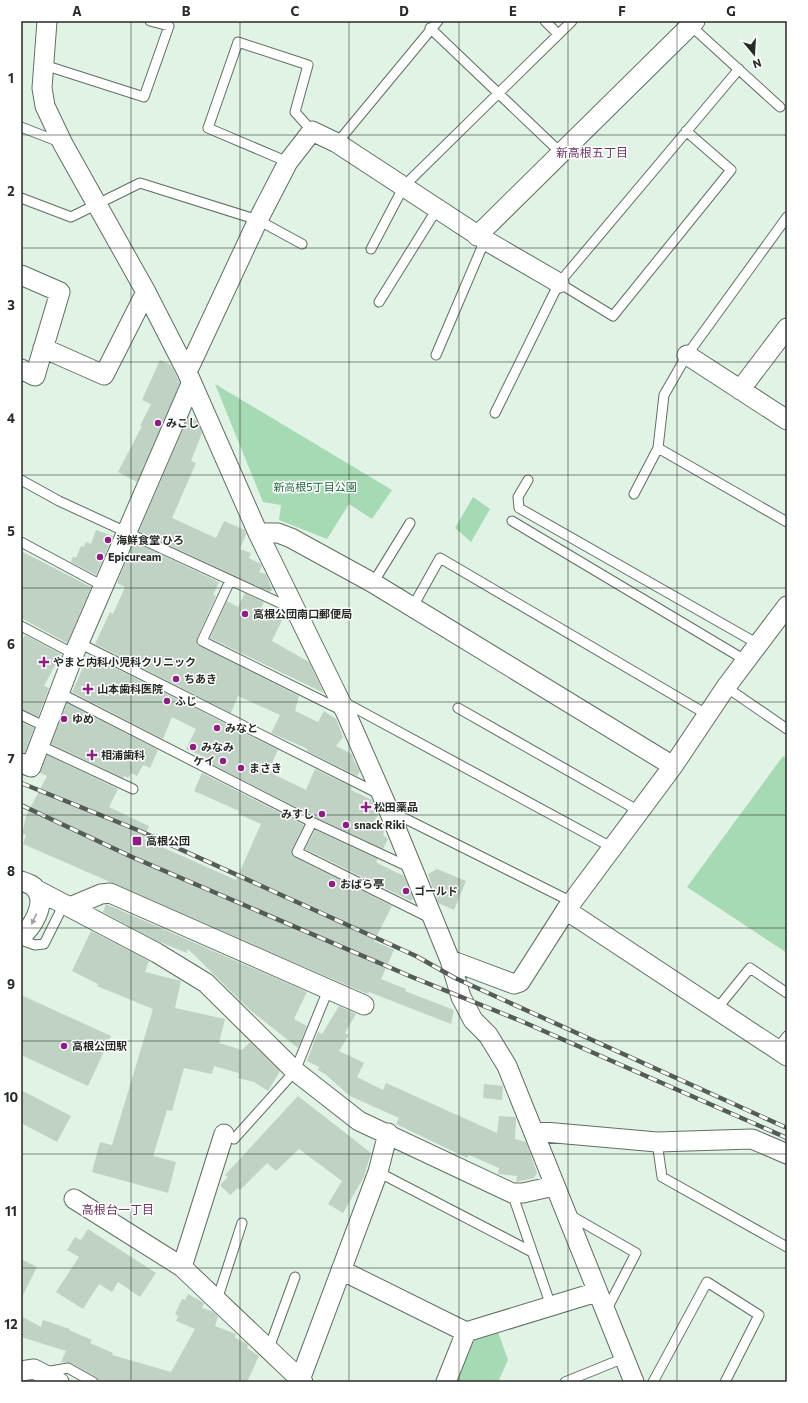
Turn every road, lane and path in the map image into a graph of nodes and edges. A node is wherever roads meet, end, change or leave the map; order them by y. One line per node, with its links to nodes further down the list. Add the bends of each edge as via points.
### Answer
1 (47, 21): 9 (street)
2 (150, 21): 9 (lane, via 169,26 144,97)
3 (438, 21): 7 (lane)
4 (545, 21): 8 (lane)
5 (572, 21): 8 (lane)
6 (693, 23): 10 (lane); 18 (street)
7 (430, 28): 11 (lane); 16 (lane)
8 (558, 34): 11 (lane)
9 (44, 65): 17 (street, via 42,88 45,106)
10 (739, 69): 12 (lane); 15 (lane)
11 (498, 93): 18 (lane); 20 (lane)
12 (780, 107)
13 (21, 127): 17 (lane)
14 (312, 131): 16 (street); 19 (street); 19 (lane, via 295,112 308,65 238,42 208,128)
15 (686, 131): 30 (lane); 30 (lane, via 731,170 613,316)
16 (337, 143): 20 (street)
17 (63, 144): 22 (street)
18 (562, 154): 26 (street)
19 (288, 162): 25 (street)
20 (404, 186): 23 (street); 28 (lane)
21 (21, 198): 22 (lane, via 71,217)
22 (97, 206): 25 (lane, via 140,183); 31 (street)
23 (437, 209): 26 (street); 32 (lane)
24 (787, 217): 35 (lane)
25 (258, 220): 27 (lane); 38 (street)
26 (481, 238): 30 (street); 36 (lane)
27 (302, 244)
28 (371, 249)
29 (21, 275): 34 (street, via 60,292)
30 (559, 283): 40 (lane)
31 (146, 292): 34 (street, via 104,375); 38 (street)
32 (379, 302)
33 (787, 328): 39 (street)
34 (43, 348): 37 (street, via 35,376)
35 (687, 354): 39 (street); 42 (lane, via 664,395)
36 (436, 355)
37 (21, 369)
38 (189, 378): 49 (street); 50 (street)
39 (740, 390): 41 (street)
40 (495, 413)
41 (783, 415)
42 (658, 448): 45 (lane); 47 (lane)
43 (21, 480): 49 (lane, via 60,501)
44 (528, 480): 59 (lane, via 518,497 519,508)
45 (634, 494)
46 (512, 521): 61 (lane)
47 (787, 522)
48 (410, 523): 53 (lane)
49 (127, 531): 52 (lane); 54 (street)
50 (258, 533): 53 (street, via 278,533 292,538); 56 (street)
51 (21, 542): 54 (lane)
52 (230, 581): 56 (lane); 64 (lane, via 202,641)
53 (373, 583): 55 (street)
54 (103, 586): 60 (street)
55 (412, 608): 67 (lane, via 440,558); 72 (street)
56 (294, 609): 64 (street)
57 (785, 611): 59 (street)
58 (21, 626): 60 (lane)
59 (758, 644): 61 (street)
60 (76, 648): 63 (street); 74 (lane)
61 (745, 660): 62 (street)
62 (726, 687): 67 (street); 69 (lane)
63 (58, 692): 68 (street); 77 (lane)
64 (342, 706): 74 (street); 78 (lane)
65 (458, 708): 76 (lane)
66 (21, 715): 68 (lane)
67 (708, 715): 72 (street)
68 (46, 727): 70 (street)
69 (787, 729)
70 (39, 745): 71 (street, via 30,767); 73 (lane)
71 (21, 763)
72 (673, 766): 76 (street)
73 (133, 789)
74 (380, 794): 75 (street)
75 (389, 811): 79 (street); 82 (lane)
76 (639, 811): 78 (street)
77 (312, 822): 79 (lane); 83 (lane, via 297,852)
78 (613, 848): 82 (street)
79 (414, 870): 83 (street)
80 (29, 885): 81 (street); 84 (street, one-way to 84, via 40,898 39,908 28,931)
81 (67, 905): 85 (lane, via 44,944 34,945); 87 (street, via 101,894 110,894); 92 (street, via 157,953 206,983)
82 (569, 906): 86 (street, via 520,982 514,984); 90 (street)
83 (434, 919): 86 (street)
84 (21, 936)
85 (21, 940)
86 (450, 960): 93 (street, via 461,997 473,1020 488,1035 506,1066)
87 (328, 990): 89 (street); 92 (lane)
88 (787, 992): 90 (lane, via 750,968)
89 (364, 1005)
90 (716, 1010): 91 (street)
91 (784, 1047)
92 (295, 1071): 94 (street, via 359,1121); 95 (lane, via 234,1139)
93 (533, 1131): 96 (street); 99 (street)
94 (388, 1133): 98 (street); 100 (street)
95 (224, 1134): 106 (street)
96 (657, 1142): 97 (street, via 752,1139); 104 (lane, via 662,1177)
97 (787, 1154)
98 (378, 1172): 105 (lane); 107 (street)
99 (554, 1186): 100 (street); 102 (street)
100 (512, 1193): 105 (lane)
101 (74, 1199): 106 (street)
102 (566, 1212): 109 (street); 112 (lane, via 636,1253)
103 (242, 1223): 110 (lane)
104 (787, 1247)
105 (532, 1252): 111 (lane)
106 (182, 1268): 110 (street)
107 (341, 1270): 113 (street); 118 (street)
108 (295, 1277): 114 (lane)
109 (597, 1292): 111 (street); 112 (street)
110 (217, 1300): 114 (street)
111 (550, 1306): 113 (street)
112 (606, 1312): 115 (street)
113 (466, 1332): 121 (street)
114 (269, 1348): 118 (street)
115 (624, 1358): 122 (lane); 123 (street)
116 (21, 1371): 117 (street, via 34,1369)
117 (43, 1372): 119 (street); 120 (lane, via 68,1368)
118 (302, 1381)
119 (60, 1382)
120 (94, 1382)
121 (446, 1382)
122 (564, 1382)
123 (634, 1382)
124 (653, 1382): 125 (lane, via 707,1282 759,1315)
125 (725, 1382)

